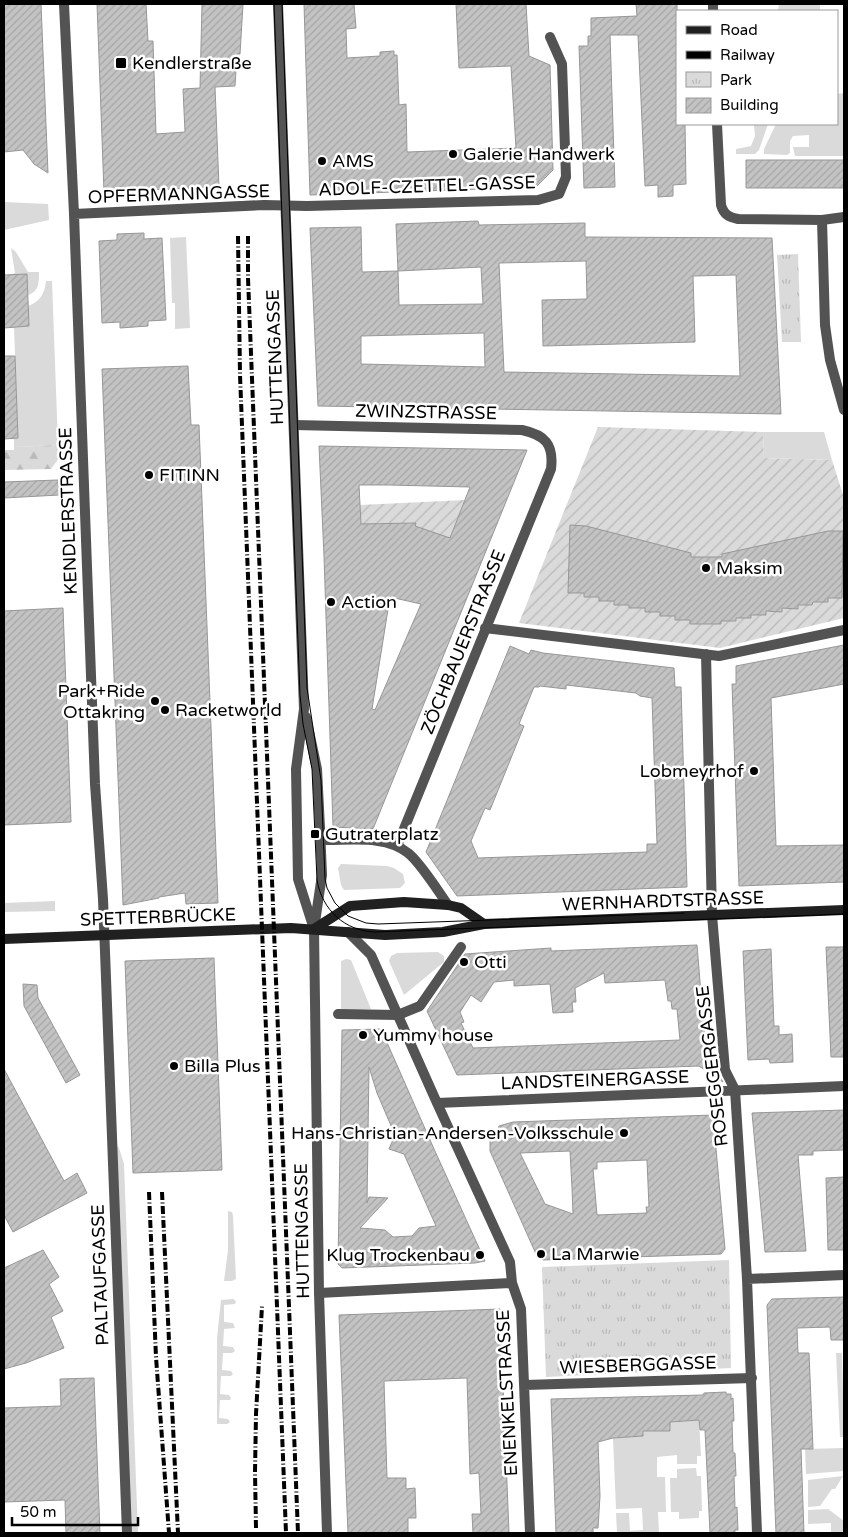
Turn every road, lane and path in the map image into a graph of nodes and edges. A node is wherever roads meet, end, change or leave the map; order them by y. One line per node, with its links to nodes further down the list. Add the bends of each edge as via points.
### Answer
1 (64, 4): 6 (street, KENDLERSTRASSE)
2 (278, 4): 5 (street, HUTTENGASSE)
3 (550, 37): 5 (street, ADOLF-CZETTEL-GASSE, via 562,64 566,178 559,194 538,200)
4 (718, 125): 8 (street, via 723,212 738,219)
5 (285, 206): 6 (street, OPFERMANNGASSE); 10 (street, HUTTENGASSE)
6 (74, 214): 28 (street, KENDLERSTRASSE, via 94,784 103,899)
7 (844, 217): 8 (street)
8 (822, 220): 9 (street, via 825,325 830,360)
9 (844, 410)
10 (294, 425): 11 (street, ZWINZSTRASSE, via 522,430 535,433); 15 (street, HUTTENGASSE)
11 (550, 448): 12 (street, ZÖCHBAUERSTRASSE, via 551,469)
12 (486, 628): 14 (street); 17 (street, ZÖCHBAUERSTRASSE)
13 (844, 630): 14 (street, via 719,656)
14 (706, 654): 20 (street, ROSEGGERGASSE)
15 (304, 709): 16 (street, HUTTENGASSE, via 319,784); 22 (street, HUTTENGASSE, via 296,769 298,879)
16 (321, 840): 17 (street, via 380,841); 22 (street, HUTTENGASSE, via 322,875)
17 (397, 846): 18 (street, via 408,853)
18 (448, 905): 21 (main road, via 462,908); 22 (main road, via 404,902 350,906)
19 (844, 910): 20 (main road, WERNHARDTSTRASSE)
20 (712, 915): 21 (main road, WERNHARDTSTRASSE); 30 (street, ROSEGGERGASSE, via 726,1070)
21 (484, 924): 23 (main road, WERNHARDTSTRASSE, via 443,932 386,935)
22 (314, 929): 23 (main road, WERNHARDTSTRASSE); 24 (main road, SPETTERBRÜCKE); 35 (street, HUTTENGASSE)
23 (348, 932): 27 (street, ENENKELSTRASSE, via 372,956)
24 (4, 939)
25 (461, 947): 27 (street, via 420,1006)
26 (338, 1014): 27 (street)
27 (398, 1015): 31 (street, ENENKELSTRASSE)
28 (106, 1016): 38 (street, PALTAUFGASSE)
29 (844, 1086): 30 (street, LANDSTEINERGASSE)
30 (735, 1090): 31 (street, LANDSTEINERGASSE); 33 (street, ROSEGGERGASSE)
31 (436, 1103): 34 (street, ENENKELSTRASSE, via 508,1255)
32 (844, 1275): 33 (street)
33 (747, 1278): 36 (street, ROSEGGERGASSE)
34 (512, 1283): 35 (street); 37 (street, ENENKELSTRASSE, via 521,1309)
35 (318, 1293): 39 (street, HUTTENGASSE)
36 (752, 1378): 37 (street, WIESBERGGASSE); 41 (street, ROSEGGERGASSE)
37 (525, 1385): 40 (street, ENENKELSTRASSE)
38 (126, 1533)
39 (327, 1533)
40 (530, 1533)
41 (756, 1533)

